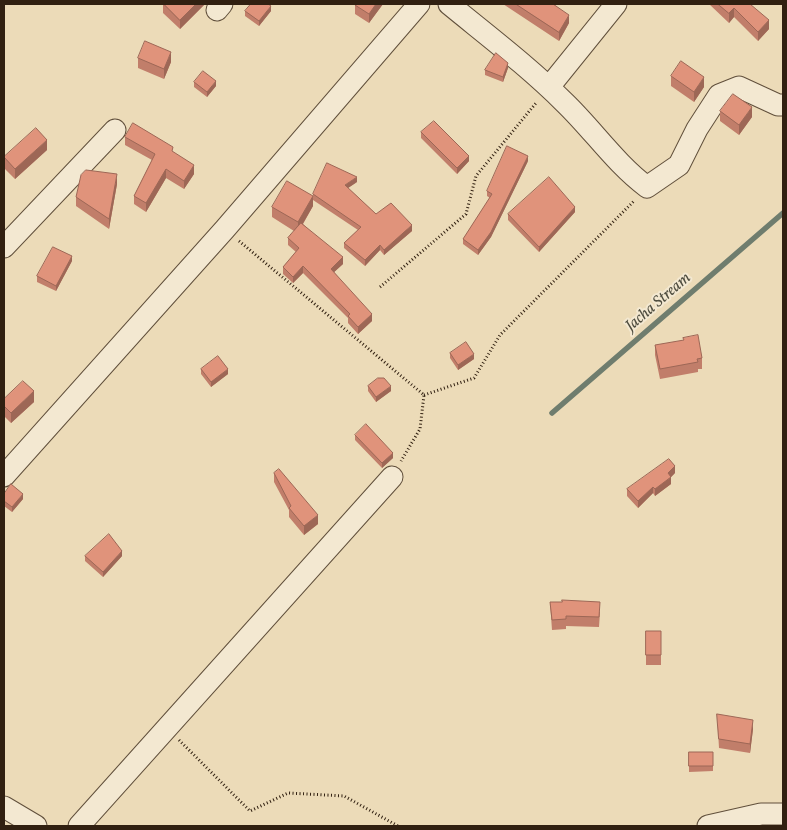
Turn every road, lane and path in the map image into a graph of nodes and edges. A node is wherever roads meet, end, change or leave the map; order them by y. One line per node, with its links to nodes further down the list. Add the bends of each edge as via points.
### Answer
1 (419, 4): 8 (street)
2 (449, 4): 4 (street)
3 (616, 4): 4 (street)
4 (549, 87): 7 (street, via 632,176); 10 (path, via 476,176 466,214)
5 (783, 105): 7 (street, via 739,87 719,95 678,165)
6 (115, 130): 9 (street)
7 (648, 187): 11 (path, via 500,335 474,378)
8 (225, 229): 11 (path); 12 (street)
9 (4, 247)
10 (380, 287)
11 (424, 395): 13 (path, via 420,429)
12 (4, 476)
13 (392, 477): 14 (street)
14 (166, 727): 18 (street); 19 (path, via 250,811 288,793 344,796)
15 (4, 807): 17 (street)
16 (783, 814): 20 (street, via 761,814)
17 (36, 826)
18 (78, 826)
19 (398, 826)
20 (708, 826)

